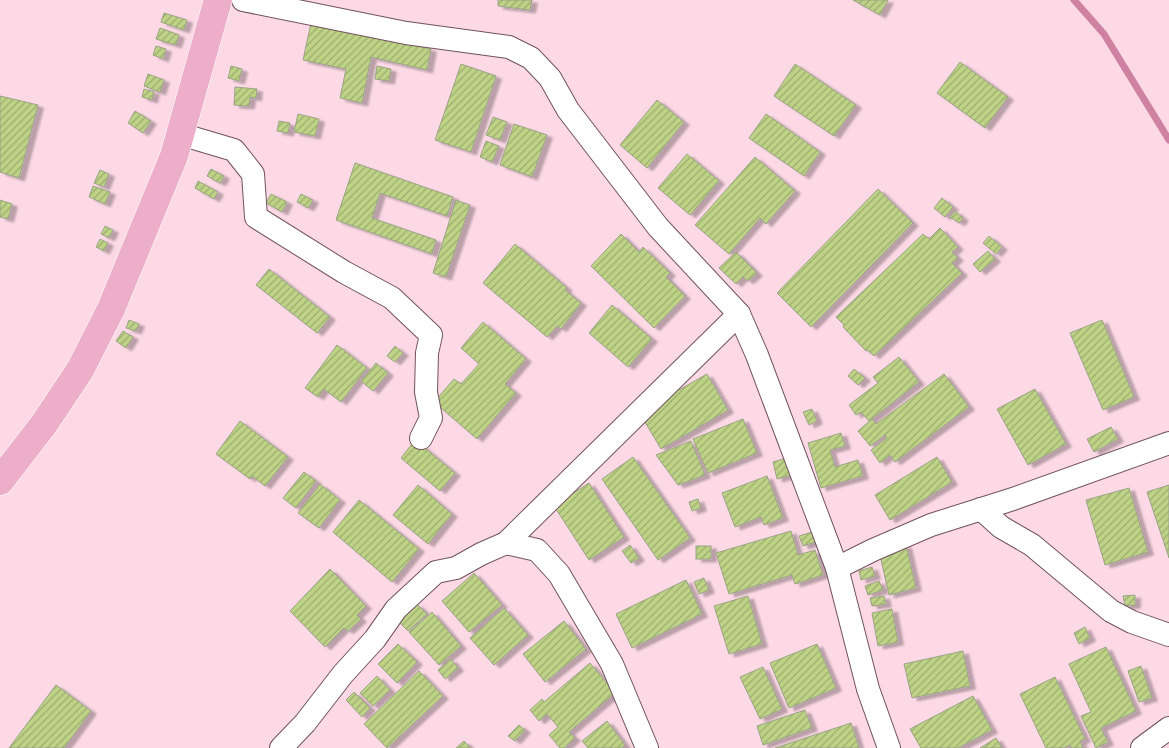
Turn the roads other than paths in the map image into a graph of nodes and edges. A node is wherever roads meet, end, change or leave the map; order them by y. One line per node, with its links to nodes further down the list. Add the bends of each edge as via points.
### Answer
1 (218, 0): 3 (main road)
2 (243, 0): 4 (street, via 406,33 509,47 531,58 550,78 568,110 658,227)
3 (180, 134): 5 (street, via 234,150 253,174 256,217 392,298 431,335 426,392 431,418); 7 (main road, via 112,309 80,370)
4 (739, 314): 9 (street); 10 (street)
5 (421, 438)
6 (1169, 443): 8 (street)
7 (0, 481)
8 (981, 509): 10 (street, via 930,525); 11 (street, via 1001,527 1032,544 1111,611)
9 (506, 543): 13 (street, via 456,568 436,572 396,609 375,639); 14 (street, via 536,550 559,574 612,664)
10 (837, 568): 15 (street, via 868,689)
11 (1169, 635)
12 (1166, 737): 16 (street)
13 (281, 748)
14 (647, 748)
15 (889, 748)
16 (1142, 748)

